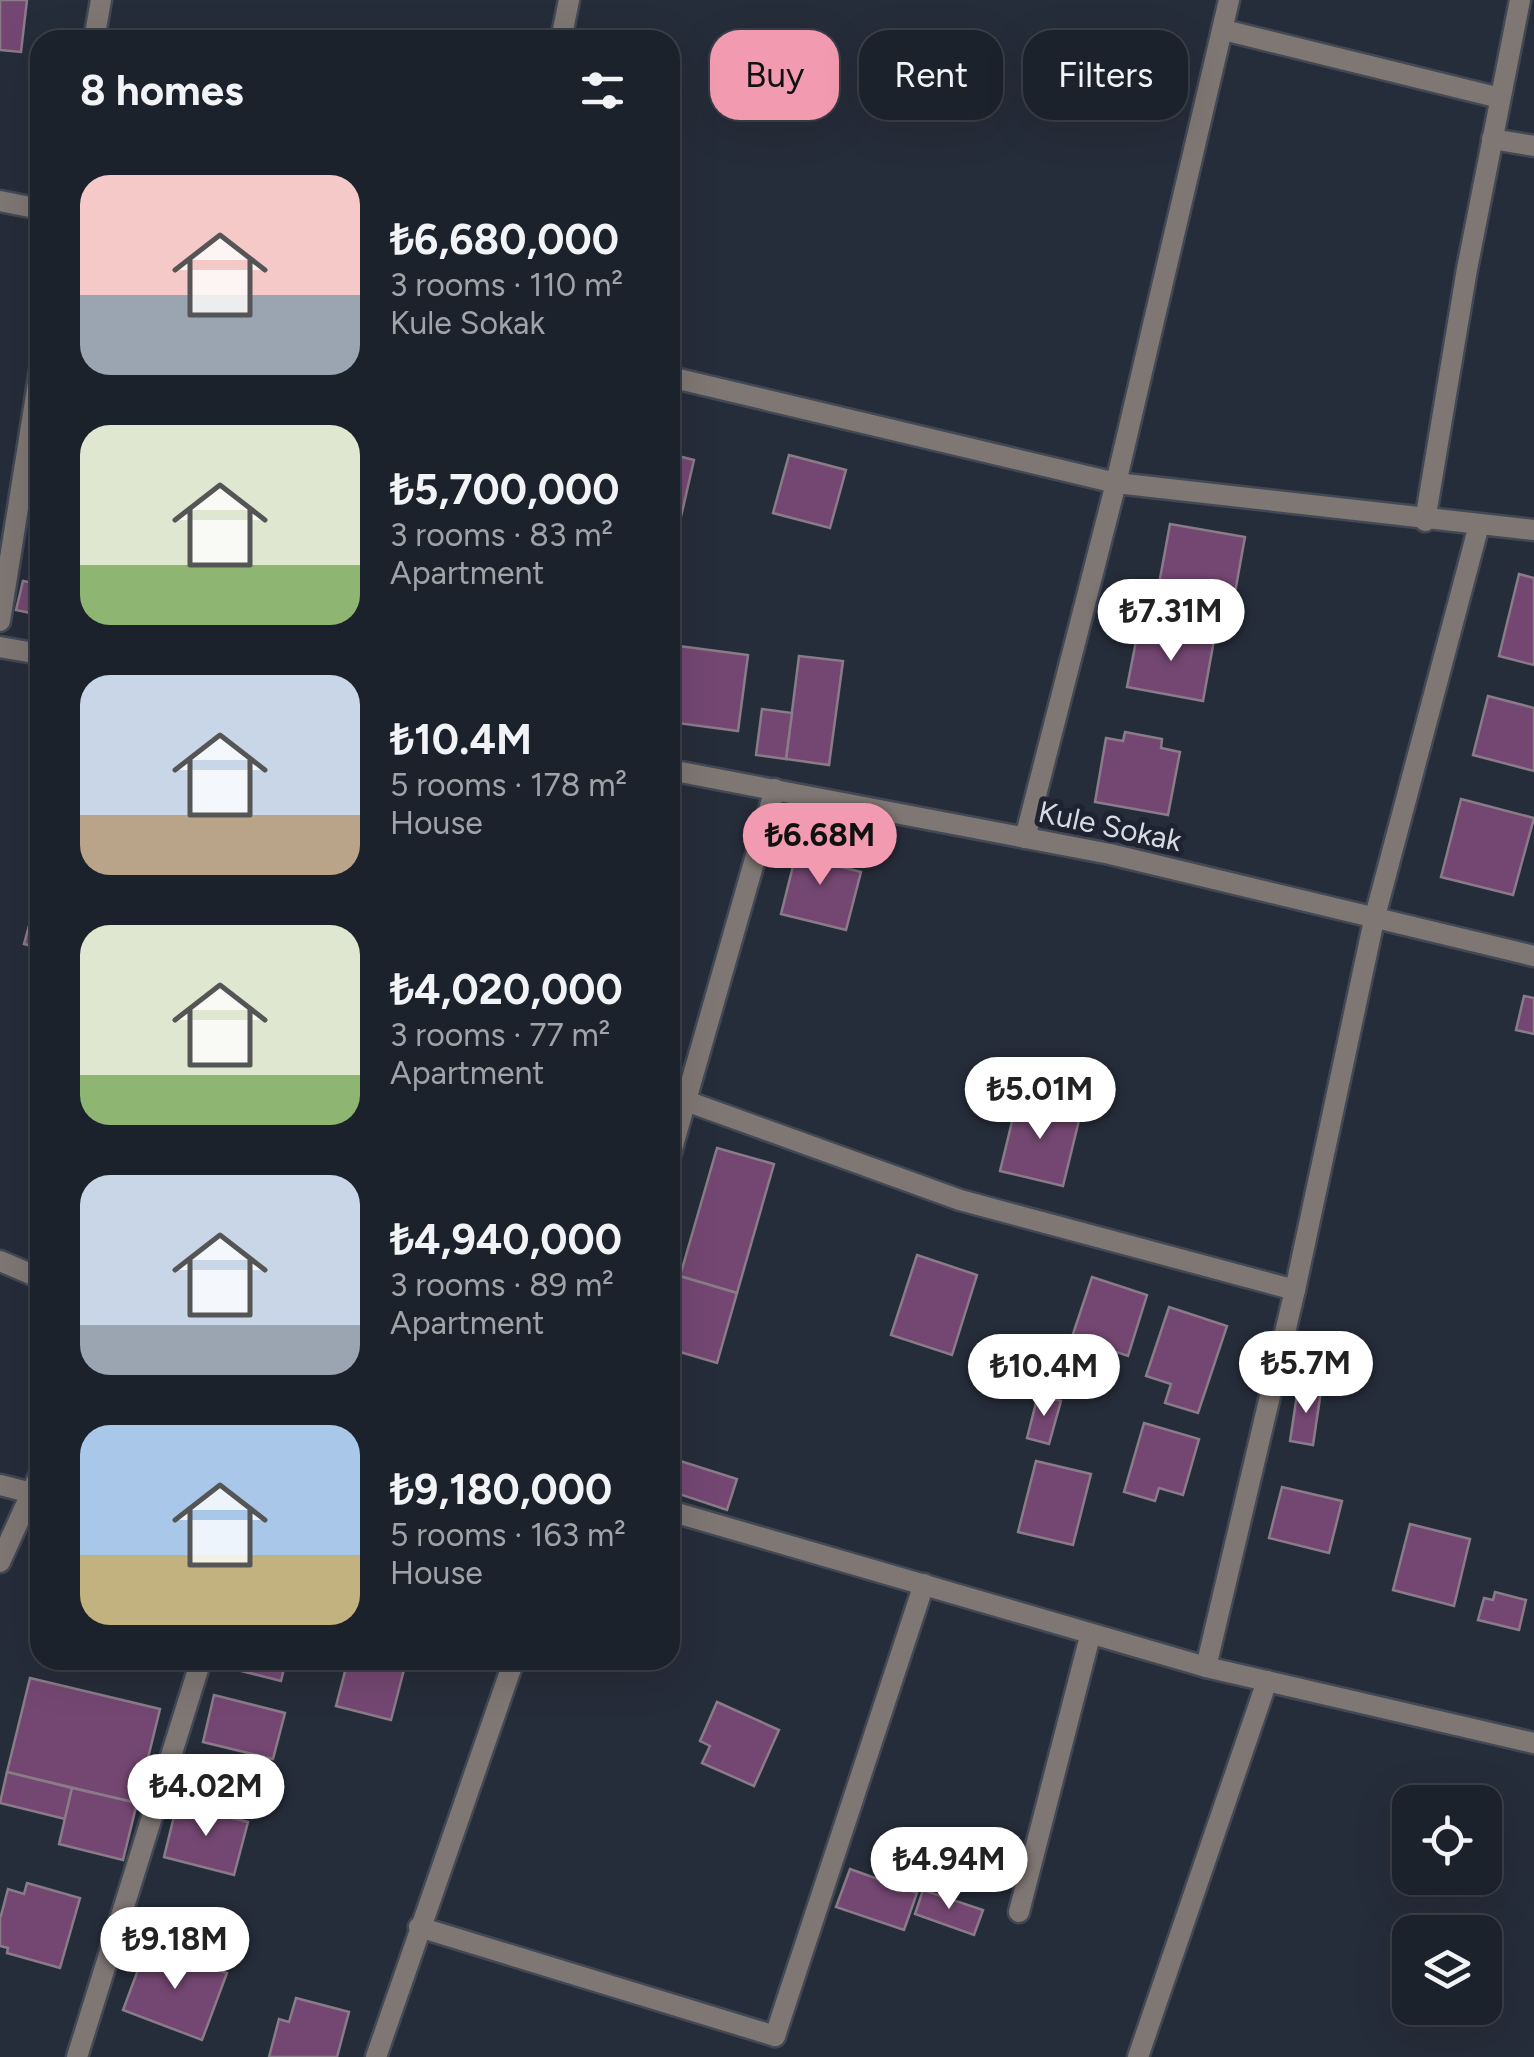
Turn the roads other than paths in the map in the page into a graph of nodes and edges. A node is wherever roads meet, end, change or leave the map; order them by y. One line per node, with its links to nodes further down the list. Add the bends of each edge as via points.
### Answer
1 (101, 0): 5 (street)
2 (569, 0): 6 (street)
3 (1229, 0): 7 (street)
4 (1520, 0): 8 (street)
5 (96, 30)
6 (563, 30)
7 (1224, 30): 8 (street); 15 (street)
8 (1500, 98): 9 (street)
9 (1492, 138): 10 (street); 16 (street)
10 (1534, 146)
11 (0, 201): 12 (street)
12 (30, 207)
13 (680, 379): 15 (street)
14 (30, 432): 19 (street)
15 (1116, 483): 16 (street); 24 (street)
16 (1426, 522): 17 (street)
17 (1479, 525): 18 (street); 25 (street)
18 (1534, 530)
19 (0, 620)
20 (0, 647): 21 (street)
21 (30, 652)
22 (680, 772): 23 (street, Kule Sokak)
23 (774, 790): 24 (street, Kule Sokak); 27 (street)
24 (1025, 838): 25 (street, Kule Sokak)
25 (1374, 920): 26 (street, Kule Sokak); 31 (street)
26 (1534, 956)
27 (686, 1101): 28 (street); 31 (street, via 960,1200)
28 (680, 1122)
29 (0, 1261): 30 (street)
30 (30, 1274)
31 (1295, 1290): 39 (street)
32 (30, 1484): 33 (street)
33 (0, 1485)
34 (30, 1497): 36 (street)
35 (680, 1514): 37 (street)
36 (0, 1562)
37 (924, 1584): 38 (street); 45 (street, via 776,2036)
38 (1090, 1636): 39 (street); 44 (street)
39 (1206, 1667): 42 (street)
40 (198, 1670): 46 (street)
41 (510, 1670): 45 (street)
42 (1267, 1681): 43 (street); 48 (street)
43 (1534, 1743)
44 (1019, 1912)
45 (419, 1927): 47 (street)
46 (77, 2057)
47 (376, 2057)
48 (1138, 2057)

